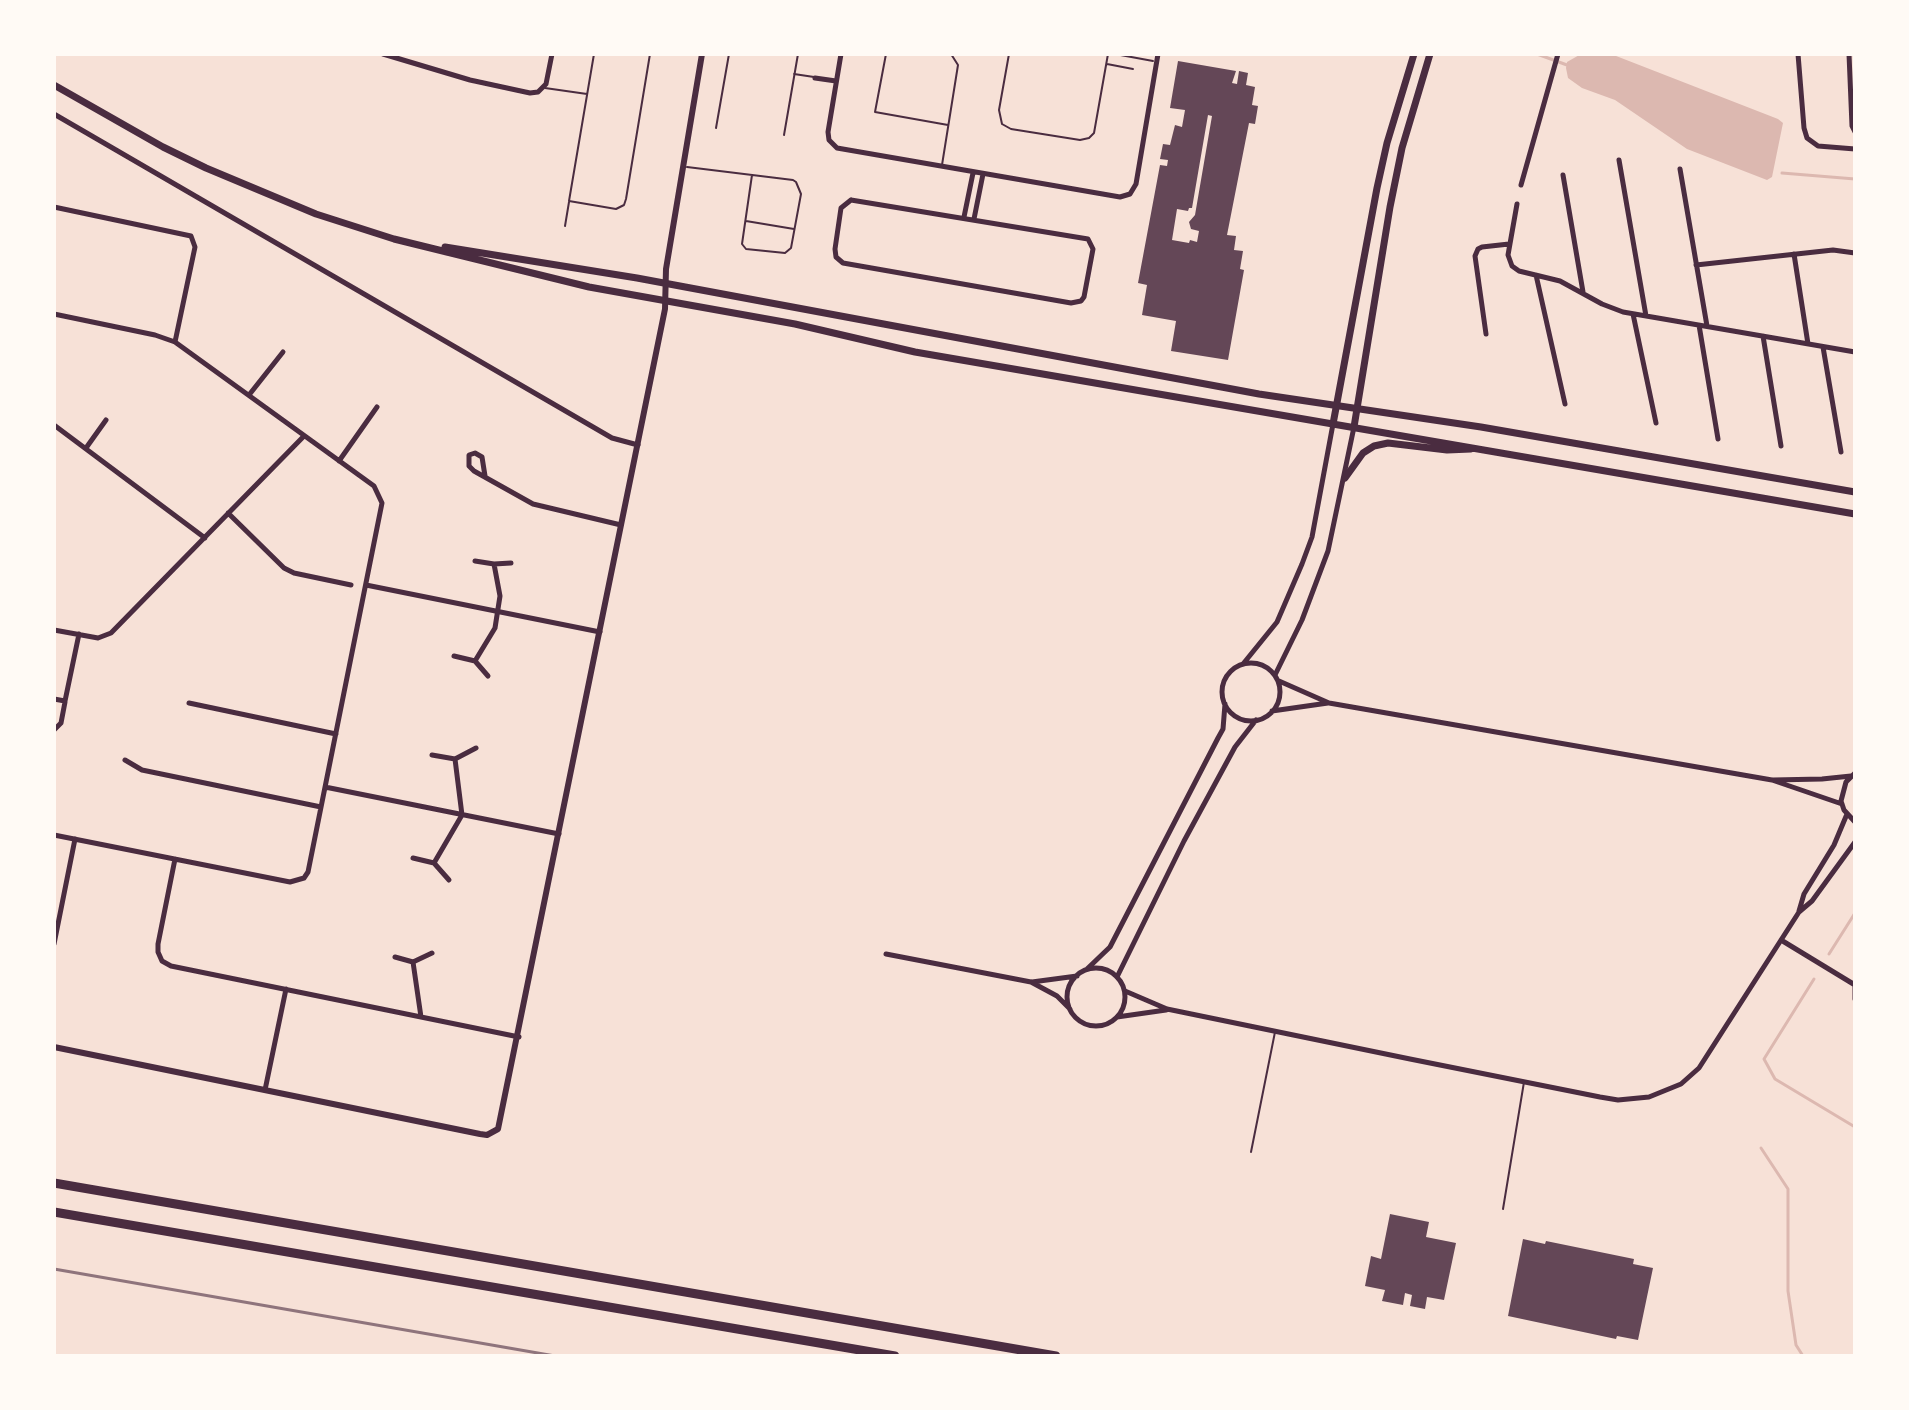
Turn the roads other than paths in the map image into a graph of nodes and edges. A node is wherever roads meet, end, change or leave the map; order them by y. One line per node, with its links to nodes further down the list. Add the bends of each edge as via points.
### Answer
1 (383, 54): 27 (street, via 509,89 530,93)
2 (552, 54): 27 (street)
3 (594, 54): 28 (lane)
4 (650, 54): 44 (lane, via 624,205 616,209)
5 (702, 54): 36 (street)
6 (729, 54): 31 (lane)
7 (798, 54): 23 (lane)
8 (841, 54): 25 (street)
9 (886, 54): 30 (lane, via 875,112)
10 (951, 54): 30 (lane, via 958,65)
11 (1009, 54): 21 (lane, via 999,110 1002,124 1080,140 1094,133)
12 (1108, 54): 21 (lane)
13 (1115, 54): 20 (lane)
14 (1158, 54): 20 (street)
15 (1414, 54): 76 (main road, via 1387,143)
16 (1430, 54): 77 (main road, via 1402,148)
17 (1558, 54): 43 (street)
18 (1798, 54): 34 (street, via 1807,138 1818,146)
19 (1849, 54): 32 (street)
20 (1157, 62): 40 (street, via 1130,194 1115,197)
21 (1106, 64): 22 (lane)
22 (1133, 69)
23 (794, 74): 24 (lane); 33 (lane)
24 (815, 78): 25 (street)
25 (836, 81): 37 (street, via 828,132 834,146)
26 (54, 85): 52 (main road, via 246,187)
27 (543, 88): 28 (lane)
28 (588, 94): 44 (lane)
29 (54, 114): 85 (street, via 612,438)
30 (948, 125): 37 (lane)
31 (716, 128)
32 (1855, 132)
33 (784, 135)
34 (1855, 149)
35 (1619, 160): 63 (street)
36 (683, 166): 41 (lane); 58 (street)
37 (941, 167): 39 (street)
38 (1680, 169): 56 (street)
39 (973, 173): 40 (street); 47 (street)
40 (983, 174): 48 (street)
41 (752, 175): 49 (lane); 51 (lane, via 796,182 801,194)
42 (1563, 175): 59 (street)
43 (1521, 185)
44 (569, 201): 50 (lane)
45 (1517, 204): 53 (street)
46 (54, 207): 68 (street, via 191,236 195,247)
47 (964, 217): 48 (street); 48 (street, via 851,200 841,208 835,253 843,263 1081,301 1093,249 1088,239)
48 (974, 219)
49 (744, 220): 51 (lane); 51 (lane, via 741,242 746,249 785,253)
50 (565, 226)
51 (795, 229)
52 (411, 243): 58 (main road); 60 (main road)
53 (1509, 244): 57 (street, via 1512,266); 66 (street, via 1482,247 1475,256)
54 (1855, 253): 55 (street)
55 (1794, 254): 56 (street); 69 (street)
56 (1696, 265): 65 (street)
57 (1536, 275): 59 (street); 74 (street)
58 (665, 284): 60 (street); 76 (main road)
59 (1583, 293): 62 (street)
60 (666, 302): 80 (main road, via 915,352); 85 (street)
61 (54, 314): 68 (street)
62 (1633, 314): 63 (street); 79 (street)
63 (1646, 316): 64 (street)
64 (1699, 325): 65 (street); 84 (street)
65 (1707, 326): 67 (street)
66 (1486, 334)
67 (1763, 336): 69 (street); 86 (street)
68 (175, 342): 73 (street)
69 (1808, 344): 70 (street)
70 (1822, 346): 72 (street); 89 (street)
71 (283, 352): 73 (street)
72 (1855, 352)
73 (249, 395): 83 (street)
74 (1565, 404)
75 (377, 407): 90 (street)
76 (1337, 407): 77 (main road); 80 (main road)
77 (1357, 410): 82 (main road); 93 (main road)
78 (106, 420): 87 (street)
79 (1656, 423)
80 (1333, 424): 82 (main road); 109 (street, via 1302,564 1277,622)
81 (54, 425): 87 (street)
82 (1354, 427): 88 (main road); 92 (street)
83 (304, 436): 90 (street); 94 (street)
84 (1718, 439)
85 (638, 445): 96 (street)
86 (1781, 446)
87 (86, 448): 97 (street)
88 (1477, 448): 92 (main road, via 1374,446); 95 (main road)
89 (1841, 452)
90 (339, 461): 102 (street, via 380,495)
91 (485, 476): 91 (street, via 482,457 469,455 470,468); 96 (street, via 533,504)
92 (1345, 478): 111 (street, via 1316,588)
93 (1855, 492)
94 (228, 513): 97 (street); 101 (street, via 284,568)
95 (1855, 514)
96 (621, 525): 105 (street)
97 (205, 538): 106 (street, via 111,633 98,638)
98 (475, 561): 100 (street)
99 (511, 563): 100 (street)
100 (494, 564): 103 (street)
101 (351, 585)
102 (366, 585): 103 (street); 120 (street)
103 (499, 612): 105 (street); 108 (street)
104 (54, 630): 106 (street)
105 (601, 632): 133 (street)
106 (79, 634): 113 (street)
107 (454, 656): 108 (street)
108 (475, 661): 110 (street)
109 (1243, 664): 111 (street, via 1262,665); 116 (street, via 1227,676)
110 (488, 676)
111 (1277, 678): 115 (street); 117 (street, via 1280,695)
112 (54, 699): 113 (street)
113 (65, 701): 119 (street, via 61,723)
114 (189, 703): 120 (street)
115 (1329, 703): 117 (street); 126 (street)
116 (1225, 704): 118 (street, via 1239,718); 148 (street, via 1223,729 1110,947)
117 (1272, 711): 118 (street)
118 (1256, 720): 150 (street, via 1228,760)
119 (54, 730)
120 (336, 734): 127 (street)
121 (476, 748): 123 (street)
122 (432, 755): 123 (street)
123 (455, 759): 131 (street)
124 (125, 760): 129 (street, via 142,770)
125 (1853, 775): 126 (street); 128 (street, via 1842,791)
126 (1772, 780): 128 (street)
127 (325, 787): 129 (street); 131 (street)
128 (1842, 804): 130 (street)
129 (321, 807): 138 (street, via 308,872 301,881)
130 (1847, 814): 132 (street); 141 (street)
131 (462, 815): 133 (street); 139 (street)
132 (1855, 822)
133 (560, 834): 161 (street)
134 (54, 835): 135 (street)
135 (75, 839): 138 (street); 143 (street)
136 (1855, 842): 141 (street)
137 (413, 858): 139 (street)
138 (175, 859): 153 (street, via 158,944 162,961)
139 (434, 863): 140 (street)
140 (449, 880)
141 (1799, 912): 142 (street)
142 (1781, 940): 152 (street); 163 (street, via 1708,1057 1670,1090 1618,1100)
143 (54, 944)
144 (432, 953): 147 (street)
145 (886, 954): 151 (street)
146 (395, 957): 147 (street)
147 (413, 962): 158 (street)
148 (1087, 969): 149 (street); 150 (street, via 1103,969)
149 (1077, 976): 151 (street); 156 (street, via 1067,993)
150 (1117, 977): 154 (street)
151 (1031, 982): 156 (street)
152 (1855, 985): 155 (street)
153 (286, 989): 158 (street); 164 (street)
154 (1125, 991): 157 (street); 159 (street)
155 (1855, 999)
156 (1070, 1009): 159 (street, via 1087,1025 1103,1025)
157 (1167, 1009): 159 (street); 160 (street)
158 (421, 1017): 161 (street)
159 (1117, 1017)
160 (1275, 1031): 163 (street); 165 (lane)
161 (519, 1037): 164 (street, via 501,1123 494,1132 480,1134)
162 (54, 1047): 164 (street)
163 (1524, 1081): 167 (lane)
164 (265, 1090)
165 (1251, 1152)
166 (54, 1183): 170 (highway)
167 (1503, 1209)
168 (54, 1212): 169 (highway)
169 (895, 1356)
170 (1056, 1356)

